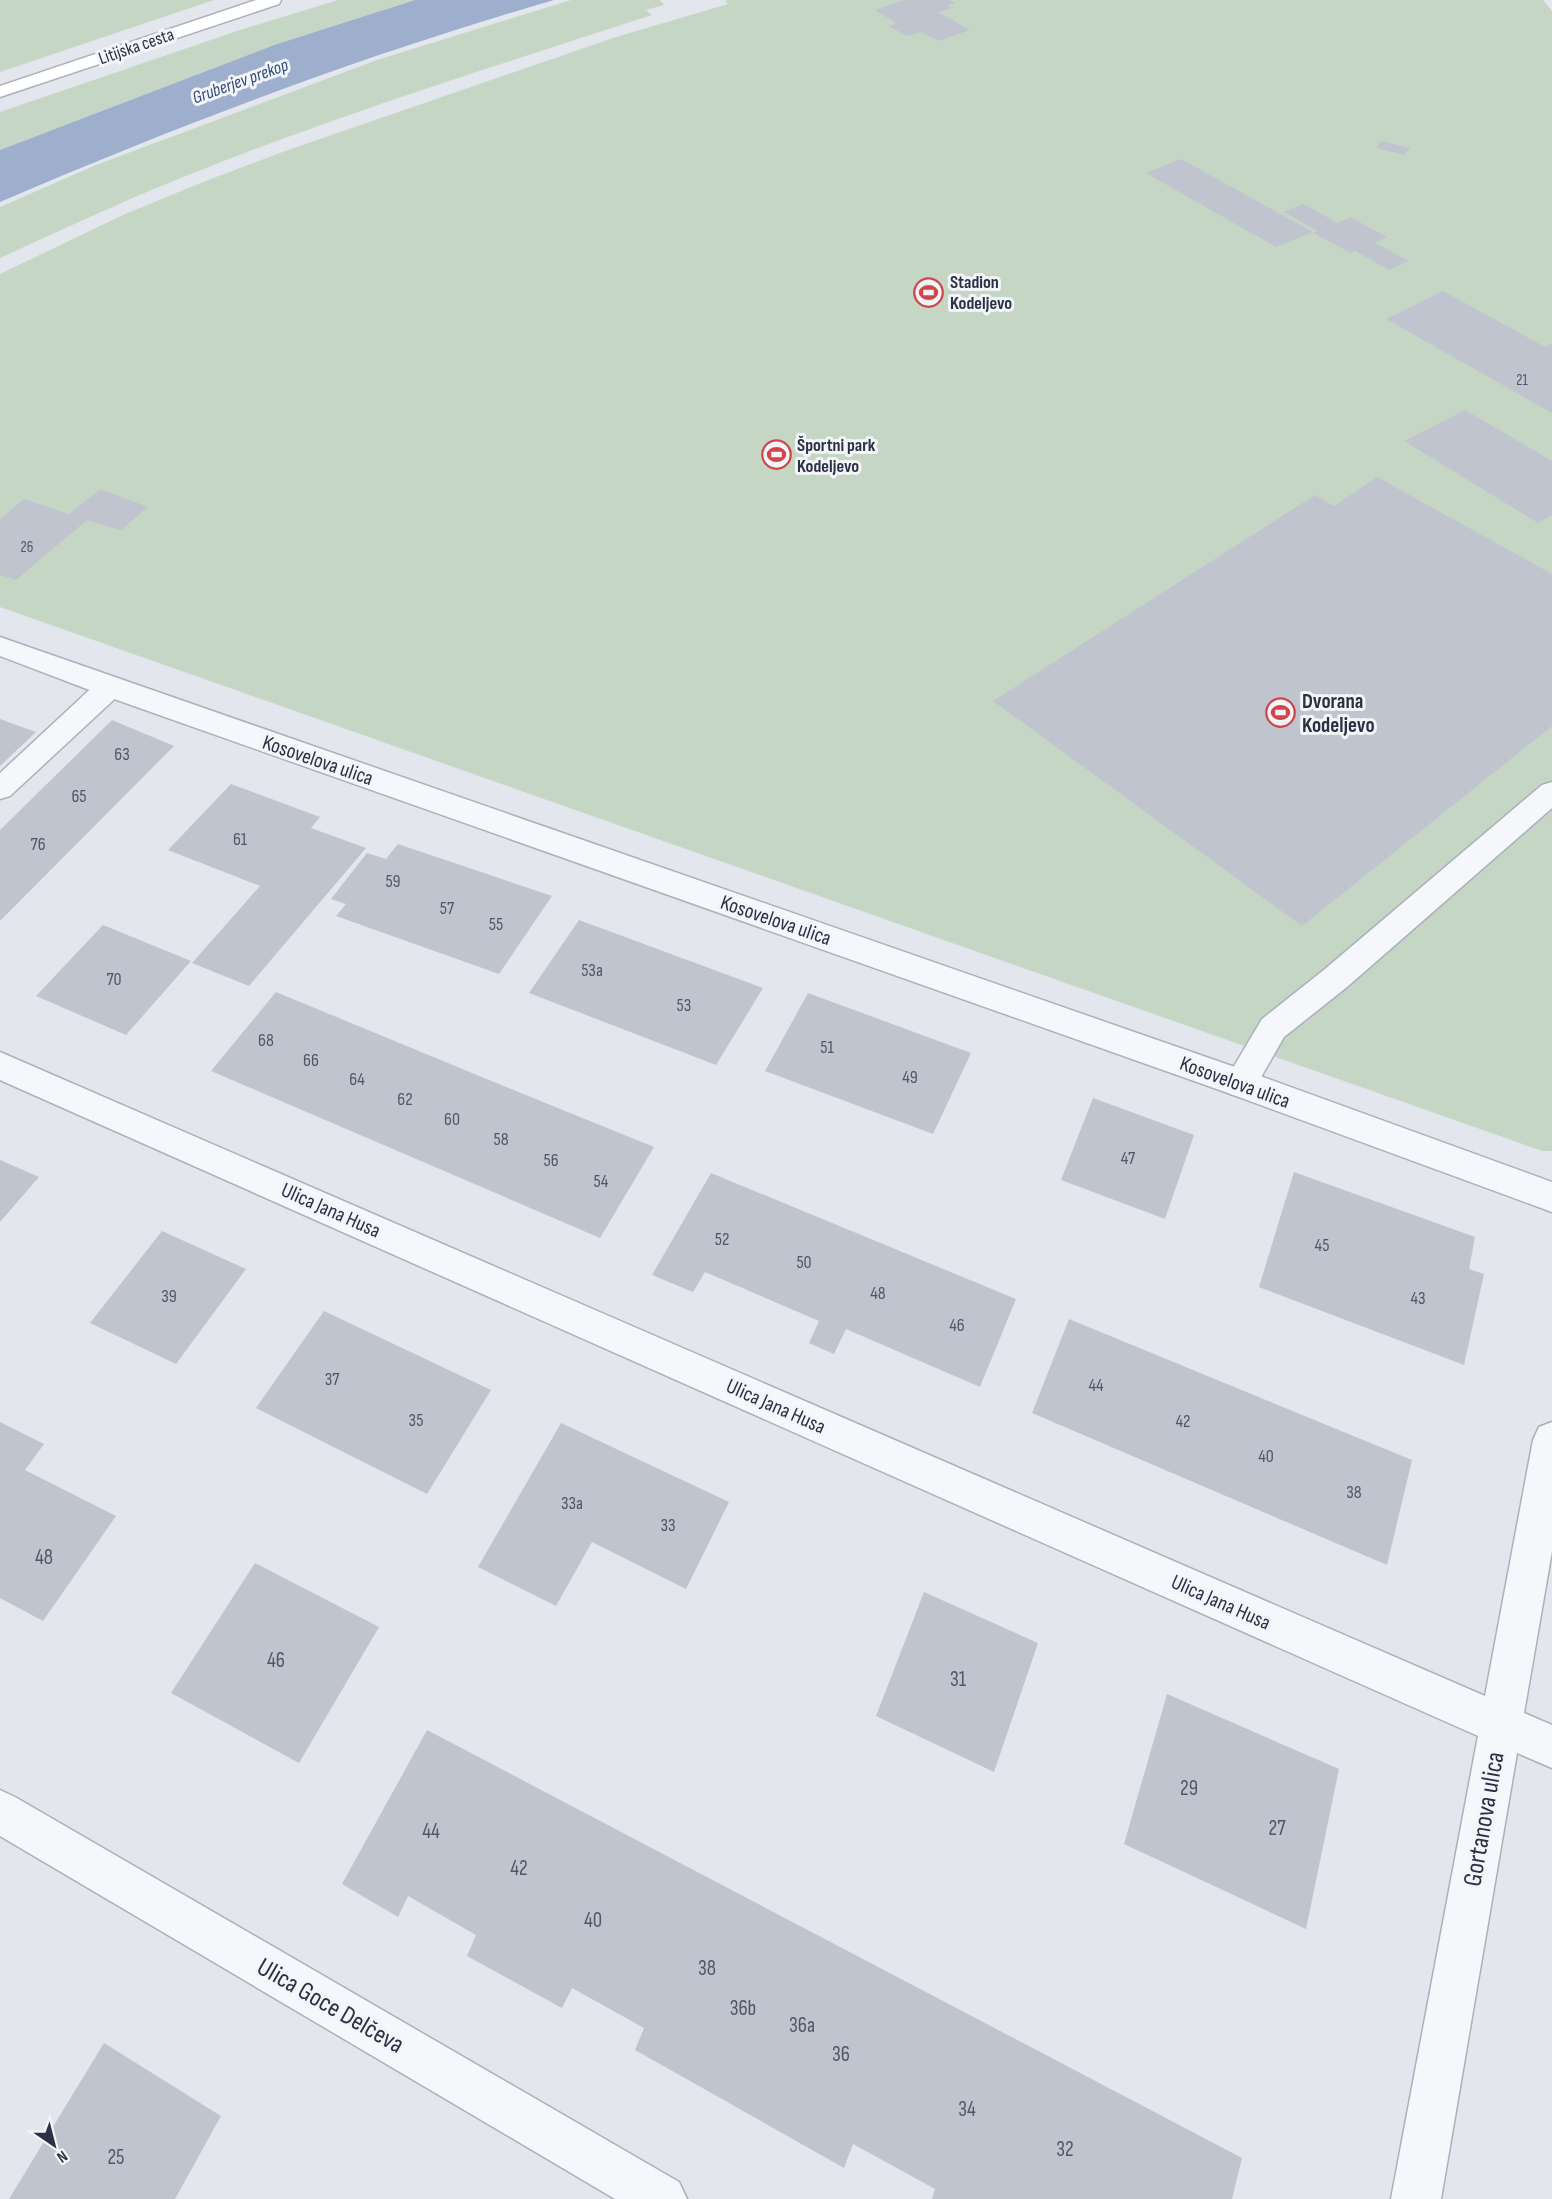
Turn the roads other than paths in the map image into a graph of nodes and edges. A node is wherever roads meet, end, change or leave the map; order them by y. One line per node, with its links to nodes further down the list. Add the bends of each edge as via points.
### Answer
1 (273, 0): 2 (main road, Litijska cesta)
2 (0, 92)
3 (0, 646): 4 (street, Kosovelova ulica)
4 (110, 687): 5 (street); 8 (street, Kosovelova ulica)
5 (0, 789)
6 (1552, 792): 8 (street, via 1273,1028)
7 (0, 1065): 11 (street, Ulica Jana Husa)
8 (1240, 1083): 9 (street, Kosovelova ulica)
9 (1552, 1197)
10 (1552, 1440): 11 (street, Gortanova ulica)
11 (1500, 1724): 12 (street, Ulica Jana Husa); 15 (street, Gortanova ulica)
12 (1552, 1747)
13 (0, 1812): 14 (street, Ulica Goce Delčeva)
14 (662, 2199)
15 (1416, 2199)

